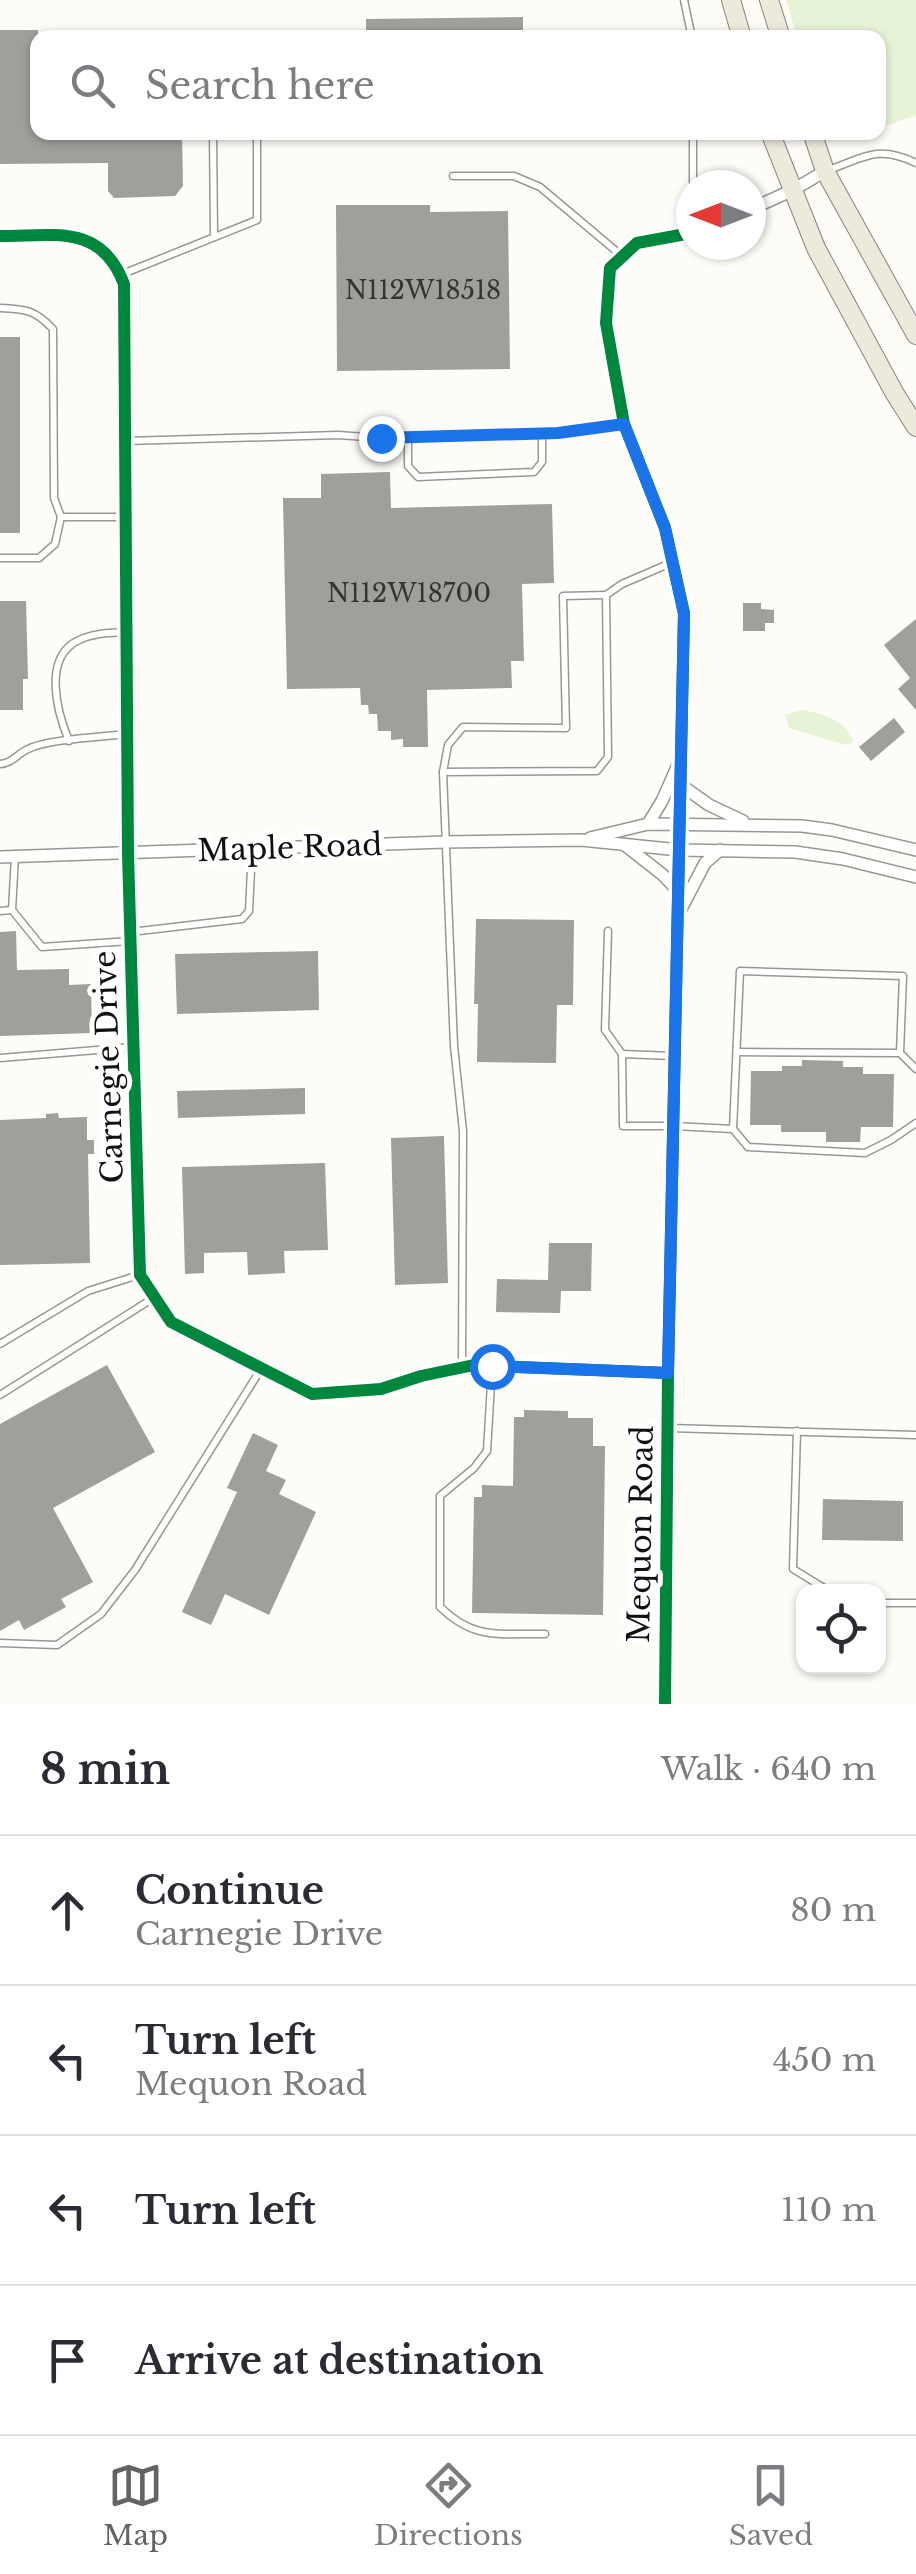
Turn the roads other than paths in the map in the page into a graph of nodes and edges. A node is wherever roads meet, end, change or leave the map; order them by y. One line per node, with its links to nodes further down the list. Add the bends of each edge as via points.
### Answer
1 (684, 0): 4 (lane)
2 (731, 0): 5 (main road)
3 (769, 0): 6 (main road)
4 (690, 30)
5 (740, 30)
6 (778, 30)
7 (213, 140): 20 (lane)
8 (258, 140): 20 (lane, via 258,220)
9 (692, 140): 13 (lane)
10 (773, 140): 16 (main road)
11 (815, 140): 14 (main road)
12 (916, 162): 14 (lane, via 879,152)
13 (693, 170)
14 (825, 172): 16 (street); 24 (main road)
15 (453, 176): 21 (lane, via 514,176 540,187)
16 (792, 190): 17 (street); 26 (main road, via 816,248)
17 (766, 202)
18 (0, 236): 22 (street, via 74,235 100,247)
19 (676, 236): 21 (street, via 637,243)
20 (214, 237): 22 (lane)
21 (622, 256): 25 (street, Mequon Road, via 610,268 606,323)
22 (122, 280): 29 (street, Carnegie Drive)
23 (0, 308): 31 (lane, via 39,314 53,330 54,498)
24 (916, 335)
25 (624, 424): 27 (lane); 33 (street, Mequon Road)
26 (916, 427)
27 (542, 433): 28 (lane); 28 (lane, via 542,462 534,472 418,477 408,466)
28 (408, 437): 29 (lane)
29 (125, 441): 30 (street, Carnegie Drive)
30 (126, 516): 31 (lane); 35 (street, Carnegie Drive)
31 (61, 517): 32 (lane, via 56,544 39,558)
32 (0, 558)
33 (672, 562): 34 (lane); 38 (street, Mequon Road, via 684,614)
34 (606, 595): 40 (lane, via 563,596 566,728 463,726 448,745); 40 (lane, via 608,758 598,771)
35 (126, 632): 36 (street, Carnegie Drive); 37 (lane, via 75,641 60,658 54,691)
36 (127, 734): 37 (lane); 52 (street, Carnegie Drive)
37 (69, 740): 39 (lane, via 29,748)
38 (682, 756): 41 (street, Mequon Road); 42 (street)
39 (0, 764)
40 (444, 772): 46 (lane)
41 (681, 784): 43 (street, Mequon Road); 44 (street)
42 (648, 824): 43 (street, Maple Road); 45 (street, Maple Road)
43 (681, 824): 44 (street, Maple Road); 49 (street, Mequon Road)
44 (752, 825): 51 (street, Maple Road, via 832,830)
45 (581, 840): 46 (street, Maple Road); 47 (street, Maple Road)
46 (444, 842): 48 (street, Maple Road); 77 (lane, via 463,1131)
47 (626, 846): 49 (street, Maple Road); 56 (street)
48 (252, 849): 52 (street, Maple Road); 61 (lane, via 250,912 242,920)
49 (679, 850): 50 (street, Maple Road); 56 (street, Mequon Road)
50 (720, 850): 55 (street, Maple Road, via 814,854); 59 (street, via 705,863)
51 (916, 850)
52 (128, 854): 54 (street, Maple Road); 61 (street, Carnegie Drive)
53 (0, 856): 54 (street, Maple Road)
54 (15, 856): 57 (lane)
55 (916, 876)
56 (680, 892): 59 (street, Mequon Road)
57 (12, 910): 58 (lane); 61 (lane, via 42,946)
58 (0, 911)
59 (679, 912): 66 (street, Mequon Road)
60 (608, 931): 65 (lane, via 606,1030)
61 (130, 936): 62 (street, Carnegie Drive)
62 (134, 1047): 67 (lane); 72 (street, Carnegie Drive)
63 (737, 1052): 64 (lane); 64 (lane, via 740,971 903,976); 71 (lane)
64 (900, 1053): 68 (lane)
65 (622, 1054): 66 (lane); 70 (lane, via 623,1126)
66 (676, 1056): 70 (street, Mequon Road)
67 (0, 1058)
68 (916, 1070)
69 (916, 1123): 71 (lane, via 865,1153 748,1147)
70 (674, 1126): 71 (lane); 78 (street, Mequon Road)
71 (733, 1129)
72 (140, 1275): 73 (street); 74 (lane, via 88,1290)
73 (155, 1298): 76 (street, via 171,1322); 79 (lane)
74 (1, 1342)
75 (492, 1366): 77 (street); 78 (street); 86 (lane, via 487,1451 440,1496 440,1607 476,1633)
76 (262, 1368): 77 (street, via 312,1394 381,1389); 87 (lane, via 101,1614 57,1645)
77 (462, 1368)
78 (668, 1373): 80 (street, Mequon Road)
79 (0, 1395)
80 (668, 1428): 81 (lane); 88 (street, Mequon Road)
81 (797, 1431): 82 (lane); 83 (lane, via 793,1569)
82 (916, 1434)
83 (816, 1584)
84 (886, 1603): 85 (lane)
85 (916, 1603)
86 (546, 1634)
87 (0, 1643)
88 (665, 1704)

